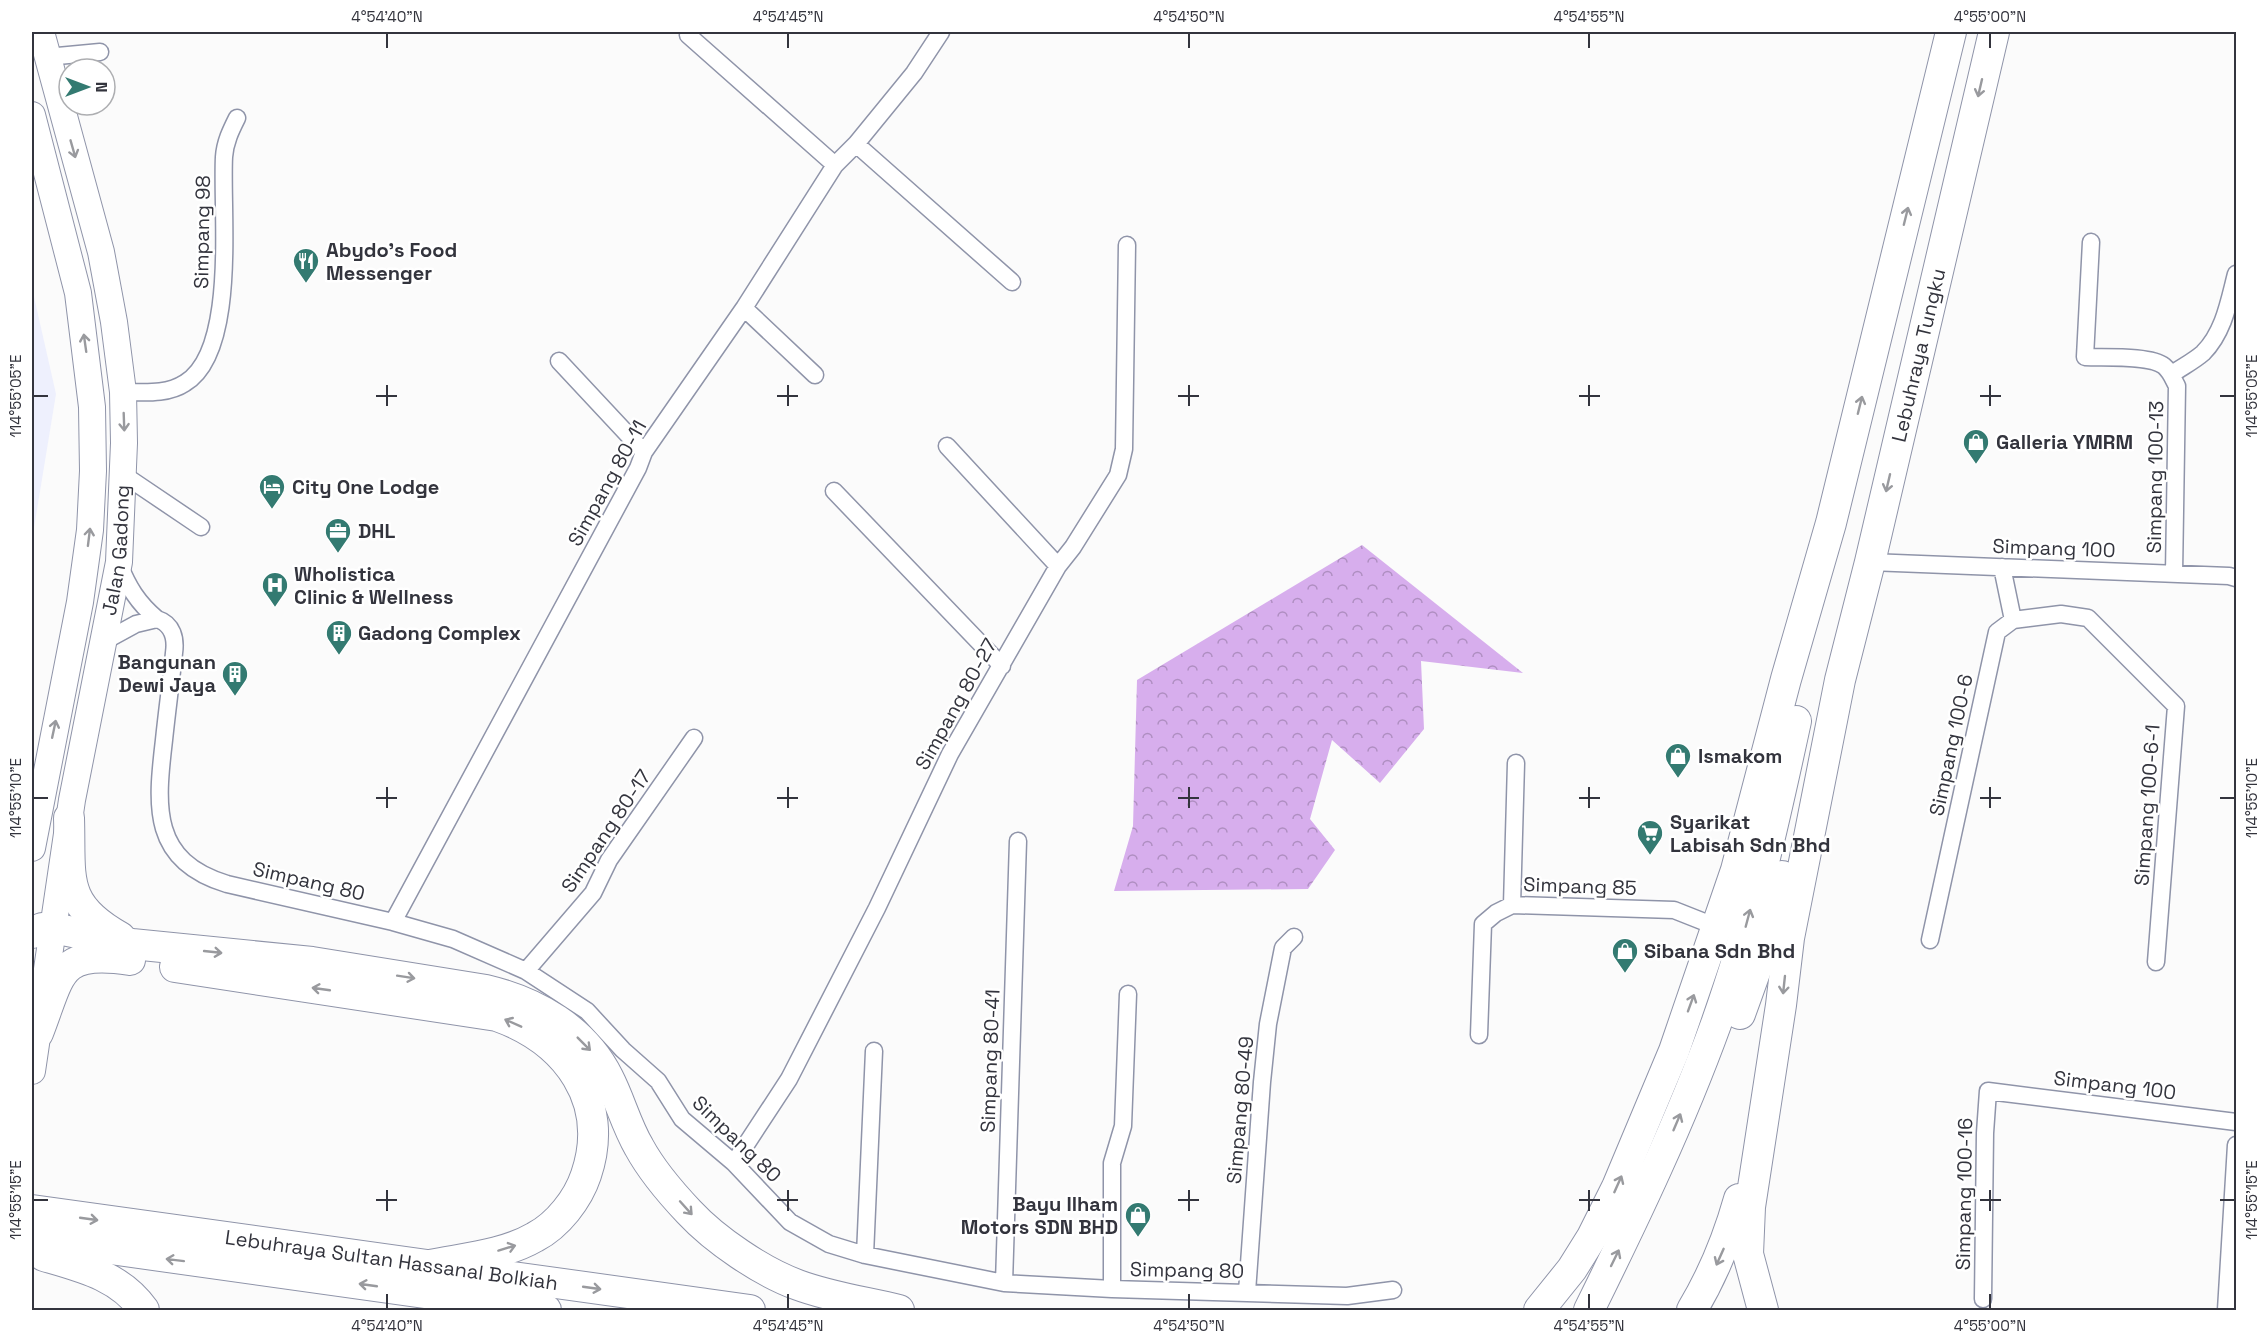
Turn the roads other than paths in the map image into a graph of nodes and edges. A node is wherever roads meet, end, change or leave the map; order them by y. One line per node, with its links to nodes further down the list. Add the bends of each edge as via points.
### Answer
1 (41, 32): 8 (main road, Jalan Gadong)
2 (941, 32): 11 (street, Simpang 80-11, via 914,73)
3 (1931, 32): 14 (highway)
4 (1951, 32): 14 (highway)
5 (1994, 32): 31 (highway, Lebuhraya Tungku, one-way to 31)
6 (688, 35): 12 (street)
7 (100, 52): 8 (street)
8 (47, 57): 23 (main road, Jalan Gadong, one-way to 23, via 101,252)
9 (32, 115): 13 (main road, Jalan Gadong)
10 (237, 118): 23 (street, Simpang 98, via 224,155 226,259 216,328 207,358 184,384 161,392)
11 (856, 144): 12 (street, Simpang 80-11); 18 (street)
12 (835, 165): 19 (street, Simpang 80-11)
13 (39, 167): 43 (main road, Jalan Gadong, one-way to 13, via 80,602 93,471 92,407 78,293)
14 (1917, 168): 28 (highway, one-way to 14)
15 (2091, 242): 21 (street, Simpang 100-13, via 2085,357 2147,360 2162,364)
16 (1127, 245): 32 (street, Simpang 80-27, via 1124,449 1118,475)
17 (2236, 274): 21 (street, via 2216,336 2201,355)
18 (1012, 282)
19 (744, 308): 22 (street); 25 (street, Simpang 80-11)
20 (559, 361): 25 (street)
21 (2172, 374): 34 (street, Simpang 100-13, via 2177,386)
22 (815, 375)
23 (123, 392): 26 (main road, Jalan Gadong, one-way to 26)
24 (947, 446): 32 (street)
25 (644, 452): 49 (street, Simpang 80-11)
26 (124, 475): 29 (street); 30 (main road, Jalan Gadong)
27 (834, 491): 39 (street)
28 (1831, 524): 50 (highway, via 1743,847); 67 (highway, one-way to 28, via 1739,952 1774,825)
29 (201, 528)
30 (119, 562): 36 (street, Simpang 80, via 129,588); 38 (main road, Jalan Gadong)
31 (1870, 562): 33 (street, Simpang 100); 40 (highway, Lebuhraya Tungku)
32 (1058, 566): 39 (street, Simpang 80-27)
33 (2002, 567): 34 (street, Simpang 100); 37 (street)
34 (2174, 573): 35 (street, Simpang 100)
35 (2236, 578)
36 (157, 619): 38 (street, via 136,624); 49 (street, Simpang 80, via 168,626 175,642 159,794 161,818 176,853 207,878)
37 (2013, 620): 53 (street, Simpang 100-6, via 1997,632); 55 (street, Simpang 100-6-1, via 2061,614 2088,618 2176,706)
38 (103, 642): 45 (main road, Jalan Gadong)
39 (1002, 666): 66 (street, Simpang 80-27, via 950,754 789,1079)
40 (1840, 680): 63 (highway, one-way to 63, via 1789,938); 67 (highway, via 1803,793 1758,964 1704,1110)
41 (694, 738): 56 (street, Simpang 80-17, via 609,860 593,892)
42 (1516, 763): 48 (street)
43 (39, 770): 44 (main road, Jalan Gadong)
44 (34, 811): 47 (main road, Jalan Gadong)
45 (69, 818): 51 (main road, Jalan Gadong); 54 (highway, via 71,879 77,900 100,926)
46 (1018, 841): 74 (street, Simpang 80-41)
47 (32, 848)
48 (1512, 905): 50 (street, Simpang 85, via 1674,910); 59 (street, Simpang 85, via 1483,924)
49 (393, 922): 56 (street, Simpang 80, via 453,939)
50 (1717, 927): 69 (highway, one-way to 50, via 1674,1052)
51 (42, 931): 54 (highway); 58 (main road, Jalan Gadong)
52 (1294, 937): 77 (street, Simpang 80-49, via 1283,948 1268,1024)
53 (1930, 940)
54 (132, 944): 82 (highway, one-way to 82, via 312,962 486,990 513,996 541,1009 590,1050 607,1075 639,1148 690,1214 735,1251 770,1273 798,1285)
55 (2156, 962)
56 (526, 971): 66 (street, Simpang 80, via 587,1011 658,1081 682,1119)
57 (1128, 994): 75 (street, via 1123,1126 1112,1163)
58 (38, 1033): 61 (main road, Jalan Gadong); 73 (highway, one-way to 58, via 537,1237 574,1201 583,1184 594,1143 585,1089 559,1053 529,1030 497,1016 106,957 80,959 68,966)
59 (1479, 1035)
60 (874, 1051): 72 (street)
61 (32, 1071)
62 (1988, 1090): 64 (street, Simpang 100); 78 (street, Simpang 100-16)
63 (1762, 1121): 87 (highway, one-way to 87, via 1726,1243); 88 (highway, via 1748,1254)
64 (2236, 1122)
65 (2236, 1145): 89 (street)
66 (734, 1163): 72 (street, Simpang 80, via 790,1222 829,1244)
67 (1655, 1200): 85 (highway, one-way to 67); 86 (highway)
68 (32, 1210): 73 (highway, Lebuhraya Sultan Hassanal Bolkiah, one-way to 73)
69 (1592, 1237): 83 (highway); 84 (highway)
70 (32, 1238): 73 (highway, Lebuhraya Sultan Hassanal Bolkiah, one-way to 70)
71 (32, 1252): 79 (highway, via 100,1274 117,1283)
72 (865, 1255): 74 (street, Simpang 80)
73 (428, 1279): 80 (highway, Lebuhraya Sultan Hassanal Bolkiah); 81 (highway, Lebuhraya Sultan Hassanal Bolkiah, one-way to 81)
74 (1004, 1283): 75 (street, Simpang 80)
75 (1112, 1289): 77 (street, Simpang 80)
76 (1394, 1290): 77 (street, Simpang 80, via 1347,1296)
77 (1247, 1292)
78 (1983, 1299)
79 (144, 1311)
80 (546, 1311)
81 (750, 1311)
82 (899, 1311)
83 (1539, 1311)
84 (1571, 1311)
85 (1589, 1311)
86 (1611, 1311)
87 (1692, 1311)
88 (1763, 1311)
89 (2226, 1311)

